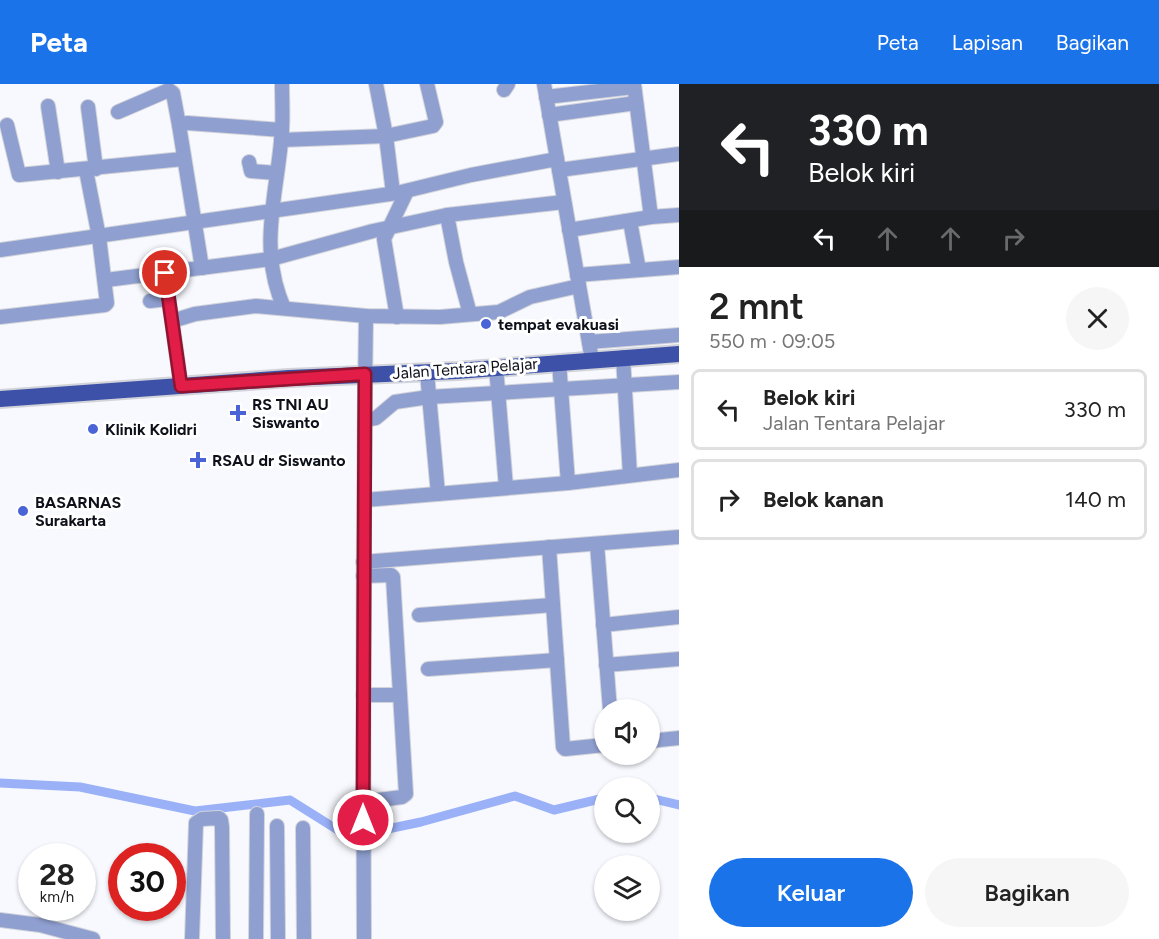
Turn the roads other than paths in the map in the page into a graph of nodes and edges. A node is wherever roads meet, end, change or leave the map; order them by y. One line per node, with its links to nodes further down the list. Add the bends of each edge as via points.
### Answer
1 (282, 84): 13 (street)
2 (376, 84): 14 (street)
3 (427, 84): 14 (street, via 435,124)
4 (634, 86): 5 (street); 6 (street)
5 (545, 91): 10 (street)
6 (636, 103): 10 (street); 17 (street)
7 (48, 106): 21 (street)
8 (88, 107): 20 (street)
9 (118, 112): 12 (street, via 169,90 173,93)
10 (549, 115): 19 (street)
11 (7, 125): 21 (street, via 18,175)
12 (179, 125): 13 (street); 16 (street)
13 (282, 135): 14 (street); 22 (street)
14 (386, 136): 23 (street)
15 (679, 154): 17 (street)
16 (183, 159): 20 (street); 30 (street)
17 (644, 159): 19 (street); 28 (street)
18 (249, 162): 22 (street, via 251,171)
19 (558, 165): 23 (street, via 471,175); 24 (street)
20 (91, 169): 21 (street); 33 (street)
21 (58, 172)
22 (276, 173): 25 (street)
23 (400, 192): 25 (street); 31 (street)
24 (564, 202): 26 (street); 32 (street)
25 (271, 212): 30 (street); 35 (street)
26 (447, 214): 31 (street); 45 (street)
27 (679, 215): 28 (street)
28 (651, 217): 29 (street)
29 (630, 220): 32 (street); 38 (street)
30 (193, 223): 33 (street); 37 (street)
31 (384, 229): 35 (street); 48 (street)
32 (569, 230): 41 (street)
33 (99, 237): 34 (street); 40 (street)
34 (0, 250)
35 (271, 259): 37 (street); 43 (street)
36 (679, 267): 38 (street)
37 (201, 268): 39 (street)
38 (639, 270): 41 (street)
39 (165, 273): 40 (street); 42 (street)
40 (106, 280): 46 (street, via 105,305)
41 (578, 280): 45 (street, via 499,312); 51 (street)
42 (168, 299): 44 (street); 49 (street)
43 (281, 300): 47 (street); 49 (street)
44 (150, 301)
45 (470, 314): 48 (street)
46 (0, 316)
47 (366, 316): 48 (street); 58 (street)
48 (397, 317)
49 (172, 321): 61 (street)
50 (679, 335): 51 (street)
51 (589, 342): 54 (street)
52 (679, 354): 53 (main road, Jalan Tentara Pelajar)
53 (623, 357): 54 (main road, Jalan Tentara Pelajar); 60 (street)
54 (592, 360): 55 (main road, Jalan Tentara Pelajar)
55 (559, 362): 56 (main road, Jalan Tentara Pelajar); 62 (street)
56 (496, 368): 57 (main road, Jalan Tentara Pelajar); 63 (street)
57 (427, 373): 58 (main road, Jalan Tentara Pelajar); 64 (street)
58 (365, 374): 61 (main road, Jalan Tentara Pelajar); 66 (street)
59 (679, 382): 60 (street)
60 (625, 385): 62 (street); 68 (street)
61 (181, 386): 65 (main road, Jalan Tentara Pelajar)
62 (561, 389): 63 (street); 69 (street)
63 (498, 393): 64 (street); 70 (street)
64 (429, 397): 66 (street, via 395,402 376,418); 71 (street)
65 (0, 399)
66 (365, 420): 72 (street)
67 (679, 470): 68 (street)
68 (630, 475): 69 (street)
69 (568, 483): 70 (street)
70 (506, 487): 71 (street)
71 (438, 494): 72 (street)
72 (365, 500): 76 (street)
73 (679, 537): 74 (street)
74 (597, 544): 75 (street); 80 (street)
75 (549, 548): 76 (street); 77 (street)
76 (363, 569): 85 (street); 86 (street, via 393,577)
77 (553, 606): 78 (street); 82 (street)
78 (419, 615)
79 (679, 617): 80 (street)
80 (603, 625): 83 (street)
81 (679, 658): 83 (street)
82 (557, 660): 84 (street); 90 (street, via 562,747)
83 (606, 665): 87 (street)
84 (428, 669)
85 (363, 695): 86 (street); 91 (street)
86 (400, 695): 91 (street, via 406,794)
87 (609, 699)
88 (679, 738): 89 (street)
89 (660, 740)
90 (594, 746)
91 (363, 802): 103 (street)
92 (257, 814): 100 (street)
93 (277, 826): 101 (street)
94 (303, 828): 102 (street)
95 (0, 920): 96 (street, via 40,925)
96 (65, 935): 97 (street)
97 (93, 939)
98 (192, 939): 99 (street, via 196,823 219,818)
99 (223, 939)
100 (256, 939)
101 (278, 939)
102 (304, 939)
103 (364, 939)

